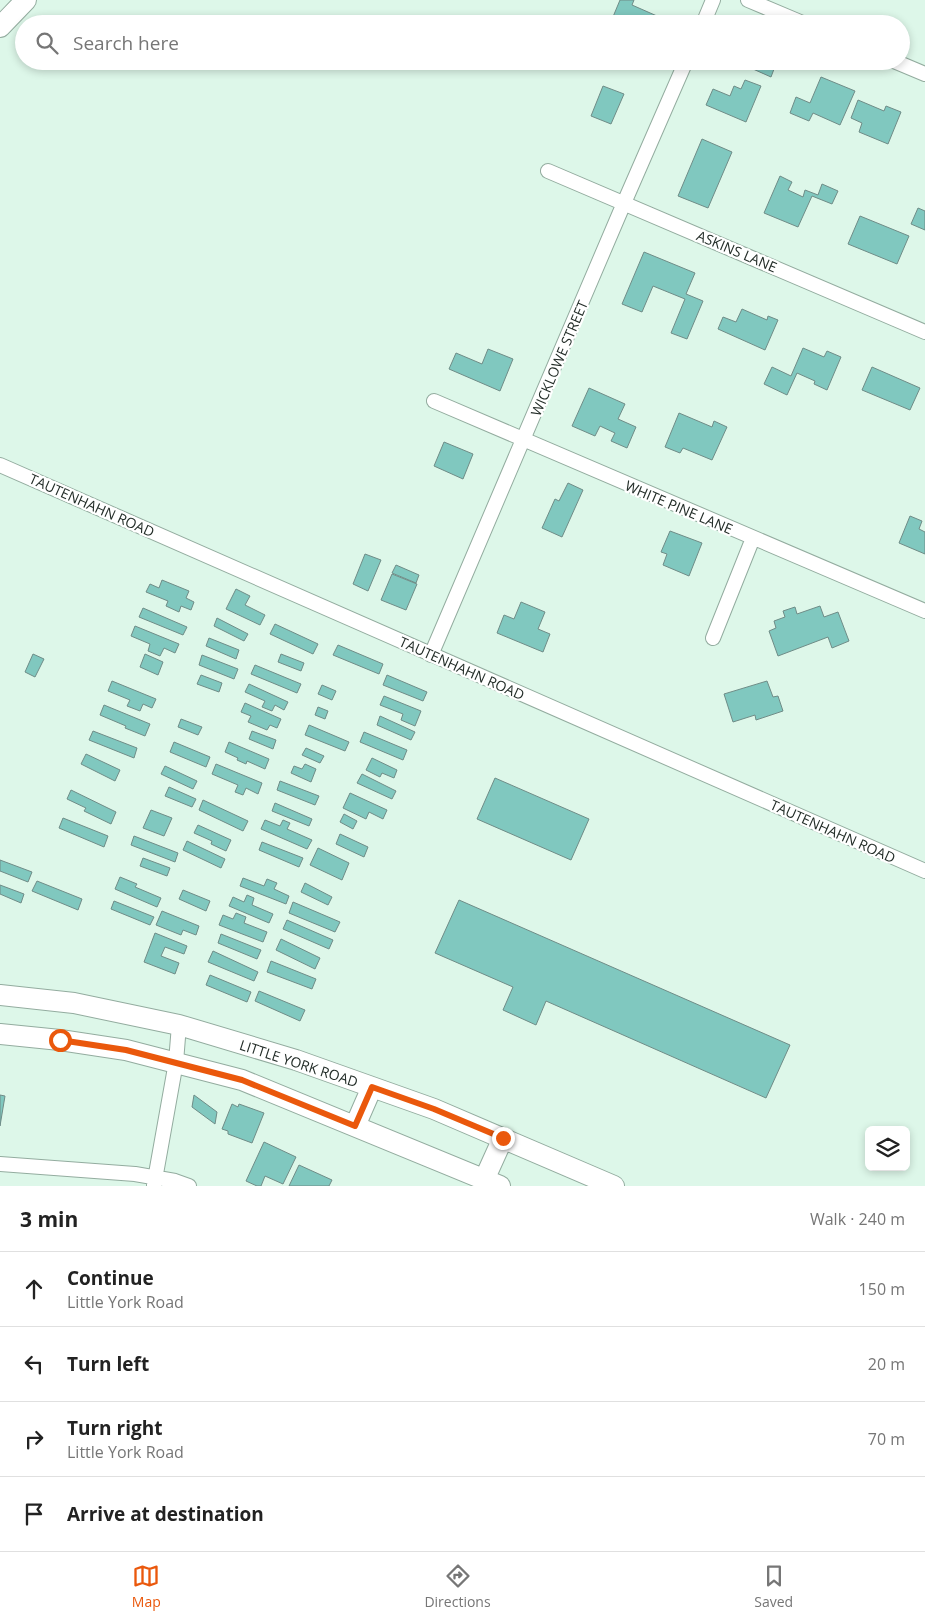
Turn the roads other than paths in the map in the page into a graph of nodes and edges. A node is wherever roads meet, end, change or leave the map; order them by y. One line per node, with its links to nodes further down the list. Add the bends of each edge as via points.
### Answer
1 (26, 0): 6 (main road)
2 (714, 0): 4 (street)
3 (748, 0): 5 (street)
4 (707, 15)
5 (784, 15)
6 (0, 27)
7 (910, 68): 9 (street)
8 (682, 70): 11 (street, WICKLOWE STREET)
9 (925, 74)
10 (548, 172): 11 (street, ASKINS LANE)
11 (624, 203): 12 (street, ASKINS LANE); 14 (street, WICKLOWE STREET)
12 (925, 332)
13 (434, 401): 14 (street, WHITE PINE LANE)
14 (524, 440): 16 (street, WHITE PINE LANE); 19 (street, WICKLOWE STREET)
15 (0, 465): 19 (street, TAUTENHAHN ROAD)
16 (753, 538): 17 (street, WHITE PINE LANE); 18 (street)
17 (925, 611)
18 (713, 638)
19 (431, 655): 20 (street, TAUTENHAHN ROAD)
20 (925, 871)
21 (0, 995): 22 (main road, LITTLE YORK ROAD, via 74,1003)
22 (179, 1025): 24 (street); 25 (main road, LITTLE YORK ROAD)
23 (0, 1034): 24 (main road, via 126,1050)
24 (176, 1062): 26 (main road, via 242,1080); 29 (street)
25 (372, 1087): 26 (main road); 27 (main road, LITTLE YORK ROAD)
26 (355, 1126): 30 (main road)
27 (503, 1138): 30 (main road); 32 (main road, LITTLE YORK ROAD)
28 (0, 1164): 29 (street, via 135,1174)
29 (154, 1182): 31 (street)
30 (492, 1183)
31 (189, 1186)
32 (614, 1186)

